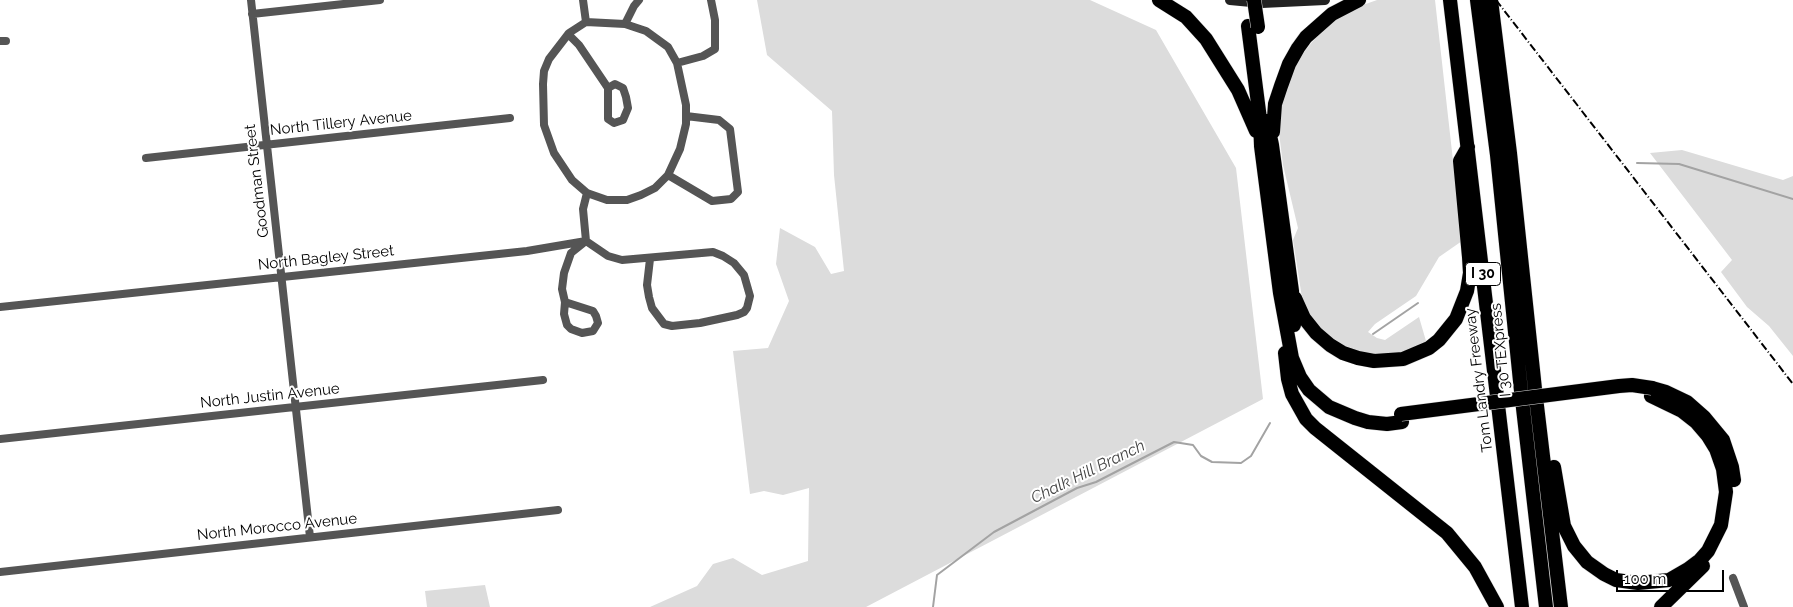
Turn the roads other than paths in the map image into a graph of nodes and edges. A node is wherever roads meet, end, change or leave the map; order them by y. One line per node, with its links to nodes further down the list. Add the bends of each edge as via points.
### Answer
1 (251, 0): 15 (street, Goodman Street)
2 (380, 0): 15 (street)
3 (583, 0): 16 (street)
4 (639, 0): 17 (street)
5 (711, 0): 20 (street, via 715,49)
6 (1159, 0): 25 (highway, via 1186,17 1206,39)
7 (1230, 0): 10 (main road, via 1262,3)
8 (1244, 0): 18 (highway)
9 (1254, 0): 18 (highway, bridge)
10 (1325, 0)
11 (1359, 0): 25 (highway, via 1332,14 1298,48 1275,104)
12 (1450, 0): 27 (highway, Tom Landry Freeway / I 30)
13 (1478, 0): 26 (highway, I 30 TEXpress)
14 (1491, 0): 26 (highway, I 30)
15 (252, 14): 24 (street, Goodman Street)
16 (586, 22): 17 (street); 19 (street)
17 (625, 24): 20 (street, via 646,31 668,47)
18 (1253, 26): 25 (highway, via 1260,119)
19 (568, 34): 21 (street); 30 (street, via 544,71 544,124 554,153 572,180)
20 (678, 63): 22 (street)
21 (608, 88): 21 (street, via 608,119 614,123 623,120 628,108 623,88 615,84)
22 (686, 116): 29 (street, via 684,137); 29 (street, via 719,120 730,129 738,192 731,199 712,201)
23 (510, 118): 24 (street, North Tillery Avenue)
24 (267, 145): 28 (street, North Tillery Avenue); 33 (street, Goodman Street)
25 (1267, 145): 34 (highway)
26 (1503, 154): 38 (highway, I 30); 48 (highway, I 30 TEXpress, via 1521,391)
27 (1466, 156): 34 (highway, via 1470,257 1467,291 1448,331 1429,348 1416,354 1374,362 1343,353 1316,333); 47 (highway, Tom Landry Freeway / I 30)
28 (146, 158)
29 (668, 175): 30 (street, via 654,188 627,200 607,200)
30 (587, 194): 31 (street, via 583,209)
31 (586, 241): 32 (street, via 608,256 622,260); 33 (street, North Bagley Street, via 527,251); 35 (street, via 571,253 564,273 562,290)
32 (650, 258): 32 (street, via 649,297 652,308 664,324 700,323 737,315 747,308 750,296 744,275 723,256 713,252)
33 (282, 276): 36 (street, North Bagley Street); 40 (street, Goodman Street)
34 (1286, 292): 39 (highway, via 1292,358 1300,377 1309,390 1329,407 1354,418 1379,423); 46 (highway, via 1281,322 1288,379 1292,394 1306,419 1447,533 1475,567)
35 (565, 302): 35 (street, via 565,320 571,329 582,333 596,328 593,311)
36 (0, 306)
37 (543, 380): 40 (street, North Justin Avenue)
38 (1535, 389): 39 (highway, via 1547,414 1560,512 1571,541 1587,562 1604,574 1638,584 1669,580 1700,560 1721,525 1726,492 1723,469 1708,436 1682,411); 49 (highway, I 30)
39 (1652, 392): 50 (highway, via 1666,392 1687,402 1714,428 1728,453 1734,493 1728,529 1719,545 1703,566)
40 (296, 408): 41 (street, North Justin Avenue); 43 (street, Goodman Street)
41 (0, 439)
42 (558, 510): 43 (street, North Morocco Avenue)
43 (310, 537): 44 (street, North Morocco Avenue)
44 (0, 572)
45 (1733, 578): 51 (street)
46 (1497, 607)
47 (1522, 607)
48 (1546, 607)
49 (1561, 607)
50 (1660, 607)
51 (1744, 607)

